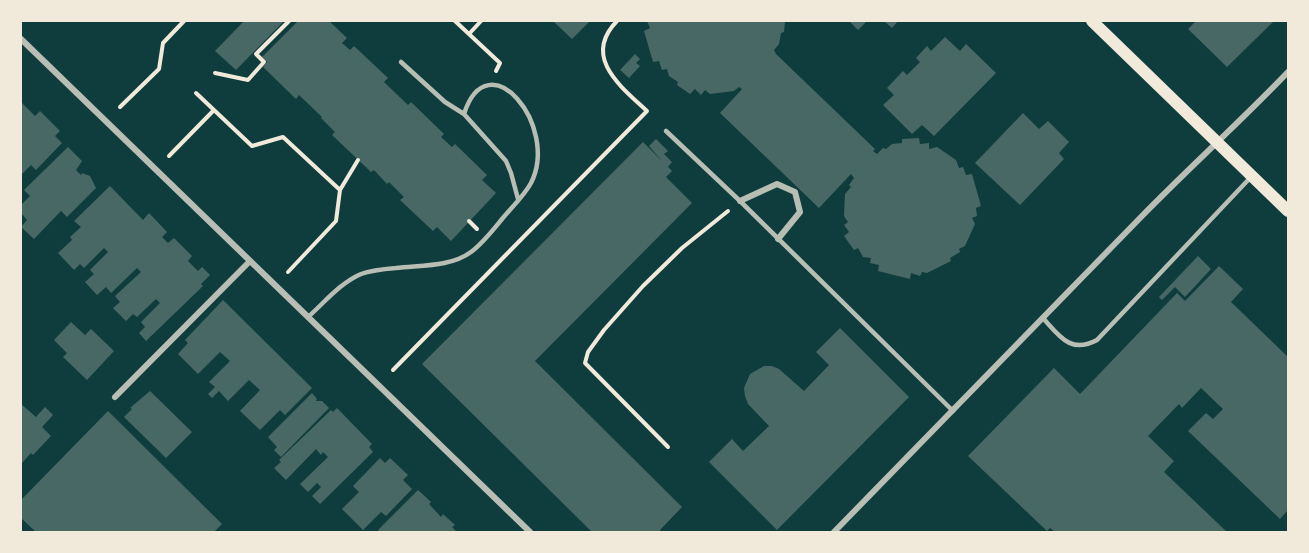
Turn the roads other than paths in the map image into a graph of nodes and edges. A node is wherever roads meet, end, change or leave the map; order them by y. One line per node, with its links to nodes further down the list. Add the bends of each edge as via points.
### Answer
1 (1092, 21): 7 (main road)
2 (21, 39): 13 (street)
3 (401, 62): 5 (lane)
4 (1288, 72): 7 (street)
5 (464, 114): 9 (lane, via 506,161); 9 (lane, via 468,100 489,85 504,87 526,111 538,146 530,184)
6 (666, 131): 10 (lane)
7 (1217, 142): 8 (main road); 15 (street)
8 (1252, 176): 11 (main road); 15 (lane, via 1097,340 1079,347 1071,345)
9 (518, 199): 14 (lane, via 471,253 454,261 361,274 347,281)
10 (740, 201): 12 (lane); 12 (street, via 777,184 795,192 800,213)
11 (1288, 211)
12 (778, 239): 17 (lane)
13 (250, 261): 14 (street); 16 (street)
14 (308, 317): 18 (street)
15 (1043, 318): 17 (street)
16 (115, 397)
17 (953, 411): 19 (street)
18 (530, 532)
19 (834, 532)

